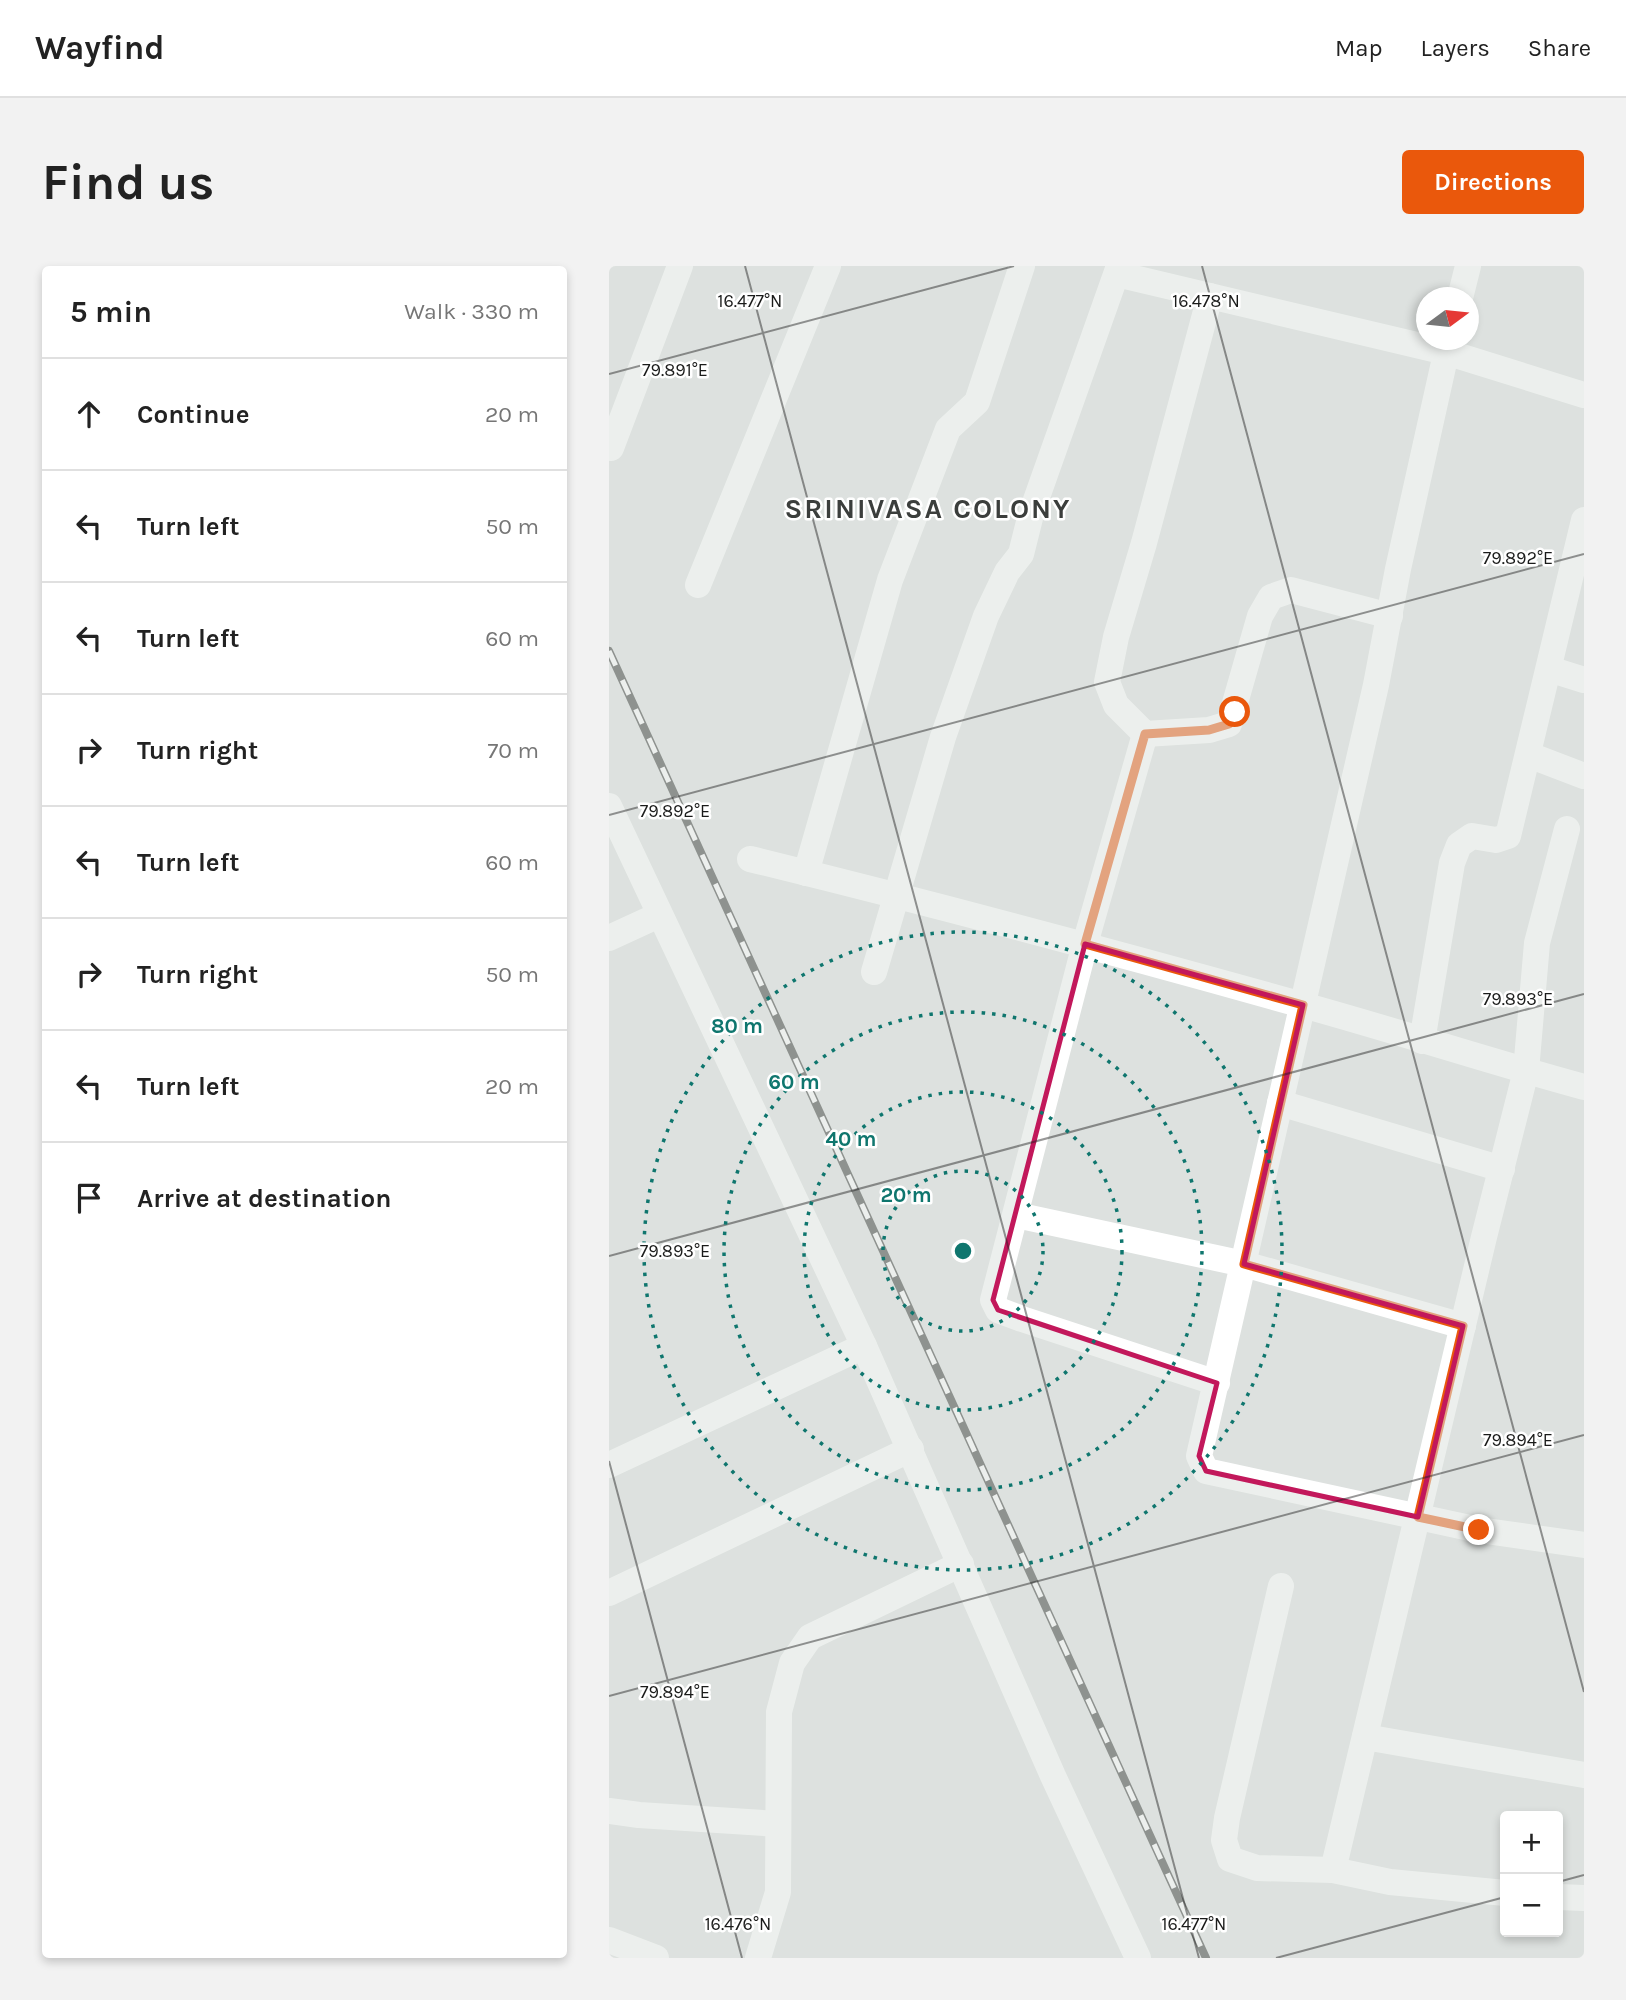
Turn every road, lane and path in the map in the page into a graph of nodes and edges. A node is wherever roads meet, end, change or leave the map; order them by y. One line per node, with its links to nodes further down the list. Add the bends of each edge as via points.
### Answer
1 (680, 266): 12 (street)
2 (828, 266): 14 (street)
3 (1023, 266): 24 (street, via 977,402 948,429 890,580)
4 (1468, 266): 6 (street)
5 (1118, 270): 7 (street); 25 (street, via 1021,554 986,616)
6 (1462, 287)
7 (1210, 296): 8 (street); 18 (street, via 1107,682 1117,705)
8 (1416, 339)
9 (1446, 350): 15 (street)
10 (1458, 350): 11 (street)
11 (1584, 395)
12 (611, 448)
13 (1584, 520): 16 (street)
14 (698, 585)
15 (1390, 616): 18 (street, via 1291,590 1271,597 1260,616 1229,724 1209,730); 30 (street)
16 (1549, 669): 17 (street); 19 (street)
17 (1584, 680)
18 (1145, 734): 28 (street)
19 (1529, 755): 20 (street); 31 (street, via 1508,836 1496,840 1472,836 1459,845 1452,863)
20 (1584, 776)
21 (609, 806): 26 (street)
22 (1567, 829): 32 (street, via 1537,943)
23 (750, 859): 24 (street)
24 (807, 873): 25 (street)
25 (895, 895): 28 (street); 29 (street)
26 (659, 915): 27 (street); 39 (street)
27 (609, 938)
28 (1085, 944): 30 (street); 36 (street)
29 (874, 972)
30 (1303, 1005): 31 (street); 34 (street)
31 (1422, 1041): 32 (street)
32 (1526, 1072): 33 (street); 35 (street)
33 (1584, 1087)
34 (1280, 1103): 35 (street); 37 (street)
35 (1502, 1169): 38 (street)
36 (1016, 1215): 37 (street); 40 (street, via 993,1300 998,1310)
37 (1244, 1264): 38 (street); 40 (street)
38 (1463, 1326): 43 (street)
39 (864, 1346): 41 (street); 42 (street)
40 (1217, 1383): 43 (street, via 1199,1456 1206,1471)
41 (911, 1450): 45 (street); 47 (street)
42 (609, 1465)
43 (1418, 1517): 44 (street); 48 (street)
44 (1584, 1545)
45 (961, 1564): 51 (street, via 810,1637 792,1663 779,1712); 59 (street, via 1052,1776)
46 (1281, 1586): 52 (street, via 1224,1840 1230,1858 1257,1868)
47 (609, 1593)
48 (1365, 1737): 49 (street); 52 (street)
49 (1584, 1775)
50 (609, 1811): 51 (street)
51 (778, 1824): 58 (street, via 778,1892)
52 (1333, 1870): 53 (street, via 1390,1882)
53 (1500, 1893)
54 (1563, 1896): 55 (street)
55 (1584, 1898)
56 (609, 1940): 57 (street)
57 (656, 1958)
58 (758, 1958)
59 (1138, 1958)

